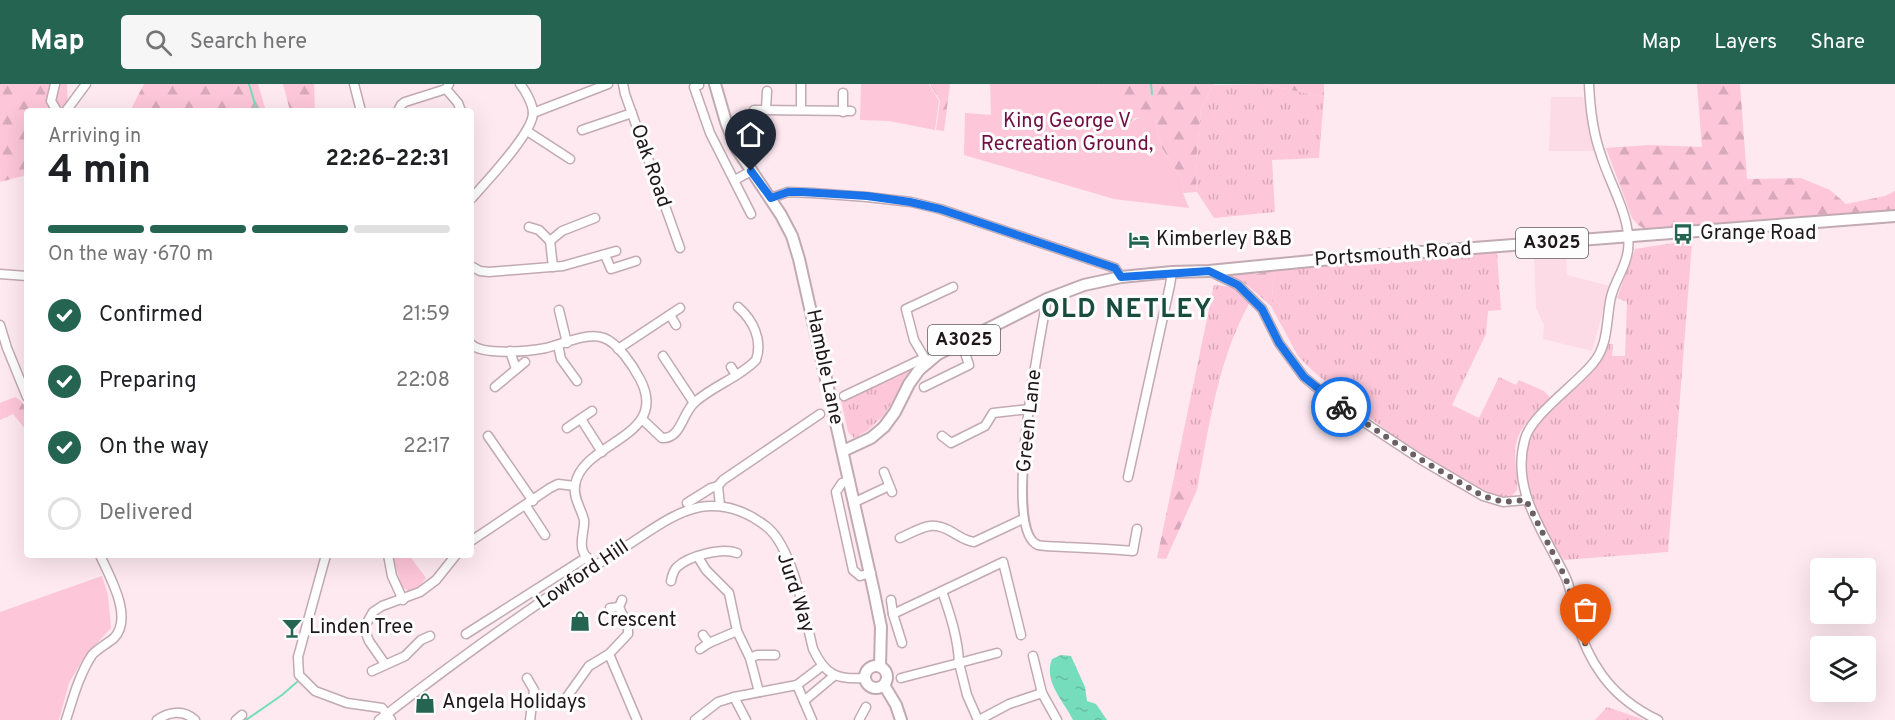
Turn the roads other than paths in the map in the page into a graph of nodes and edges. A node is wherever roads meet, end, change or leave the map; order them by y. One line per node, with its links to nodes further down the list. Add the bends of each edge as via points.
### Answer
1 (55, 84): 14 (street, via 51,101)
2 (86, 84): 15 (street)
3 (354, 84): 16 (street)
4 (520, 84): 22 (street)
5 (608, 84): 22 (street)
6 (623, 84): 23 (street, Oak Road)
7 (715, 84): 27 (main road, Hamble Lane, via 737,149)
8 (801, 84): 21 (street)
9 (1589, 84): 35 (street, via 1600,154)
10 (699, 85): 28 (street, via 694,87 700,108)
11 (447, 86): 17 (street, via 405,102); 18 (street)
12 (767, 91): 20 (street)
13 (843, 93): 21 (street, via 847,111)
14 (55, 108)
15 (68, 108)
16 (360, 108)
17 (400, 108)
18 (460, 108)
19 (754, 110): 20 (street)
20 (766, 110): 21 (street)
21 (801, 110)
22 (533, 113): 25 (street)
23 (632, 113): 24 (street); 37 (street, Oak Road)
24 (582, 130)
25 (527, 131): 26 (street); 29 (street)
26 (570, 159)
27 (751, 171): 28 (street); 30 (main road, Hamble Lane)
28 (735, 180): 31 (street)
29 (474, 194)
30 (771, 198): 47 (street, via 795,192 910,202 1115,268); 79 (main road, Hamble Lane, via 800,259)
31 (752, 214)
32 (1895, 216): 35 (main road, Portsmouth Road / A3025)
33 (595, 218): 36 (street, via 562,231)
34 (529, 227): 36 (street, via 539,230)
35 (1628, 237): 43 (main road, Portsmouth Road / A3025); 86 (street, via 1626,263 1611,295 1603,346 1596,360 1525,436 1521,458)
36 (550, 241): 41 (street)
37 (680, 248)
38 (616, 251): 39 (street)
39 (605, 255): 40 (street, via 611,269); 41 (street)
40 (636, 261)
41 (553, 267): 42 (street, via 489,272)
42 (474, 269)
43 (1209, 271): 44 (main road, Portsmouth Road / A3025); 86 (street, via 1238,285 1262,309 1279,343 1304,377 1335,403 1483,496 1503,502)
44 (1172, 272): 47 (main road, Portsmouth Road / A3025); 82 (street)
45 (0, 274): 46 (street)
46 (24, 276)
47 (1121, 277): 49 (main road, Portsmouth Road / A3025)
48 (949, 285): 62 (street, via 906,309 914,340)
49 (1047, 299): 56 (main road, Portsmouth Road / A3025); 71 (street, Green Lane)
50 (738, 307): 70 (street, via 750,318 756,332 758,354 751,365 734,371)
51 (680, 308): 53 (street)
52 (559, 310): 57 (street)
53 (670, 315): 55 (street); 59 (street)
54 (0, 325): 68 (street)
55 (676, 326)
56 (961, 341): 62 (main road, Portsmouth Road / A3025); 67 (street, via 969,365)
57 (563, 344): 59 (street, via 595,336); 60 (street); 65 (street, via 561,359)
58 (474, 348): 60 (street)
59 (618, 349): 75 (street, via 644,389)
60 (510, 351): 64 (street)
61 (663, 356): 70 (street)
62 (925, 360): 69 (street); 79 (main road, Portsmouth Road / A3025, via 884,427)
63 (525, 362): 64 (street)
64 (516, 369): 66 (street)
65 (577, 381)
66 (495, 387)
67 (924, 387)
68 (24, 390)
69 (844, 396)
70 (694, 403): 75 (street, via 670,438 662,438)
71 (1029, 409): 78 (street, via 993,413 985,426 951,442); 91 (street, Green Lane)
72 (592, 411): 74 (street)
73 (818, 417): 85 (street, via 741,466)
74 (580, 419): 76 (street); 80 (street)
75 (642, 419): 80 (street)
76 (567, 428)
77 (488, 435): 88 (street)
78 (942, 436)
79 (843, 451): 83 (main road, Hamble Lane)
80 (602, 452): 84 (street, via 585,466)
81 (884, 472): 87 (street, via 890,489)
82 (1128, 477)
83 (850, 481): 87 (main road, Hamble Lane); 104 (street, via 842,483 836,492 853,570 860,576)
84 (575, 486): 88 (street, via 558,484); 97 (street, via 584,525 582,551)
85 (718, 486): 89 (street); 90 (street)
86 (1526, 500): 155 (street, via 1566,579 1583,639 1601,674 1620,698)
87 (855, 502): 104 (main road, Hamble Lane)
88 (529, 503): 93 (street); 95 (street)
89 (687, 503)
90 (720, 506): 103 (street, Lowford Hill, via 699,507 674,516); 124 (street, Jurd Way, via 741,511 769,528 788,556 813,649)
91 (1023, 519): 92 (street, Green Lane, via 1038,545 1133,551); 94 (street, via 974,542 935,524)
92 (1137, 529)
93 (545, 535)
94 (900, 538)
95 (474, 539)
96 (737, 553): 98 (street, via 722,550)
97 (587, 557): 103 (street); 112 (street)
98 (699, 557): 105 (street, via 683,563); 111 (street, via 729,593)
99 (101, 558): 143 (street, via 121,607 120,628 115,637 94,653 82,673)
100 (325, 558): 142 (street, via 298,657 299,675 315,691 347,703 377,707)
101 (389, 558): 107 (street)
102 (454, 558): 107 (street, via 436,580)
103 (593, 567): 142 (street, Lowford Hill, via 439,676)
104 (871, 573): 125 (main road, Hamble Lane, via 881,627)
105 (671, 575)
106 (942, 591): 110 (street); 113 (street, via 1003,562); 122 (street)
107 (403, 600): 123 (street, via 373,612 364,628)
108 (891, 600): 110 (street)
109 (610, 608): 119 (street, via 621,603 628,634)
110 (893, 614): 115 (street)
111 (736, 631): 116 (street, via 706,639); 121 (street)
112 (466, 634)
113 (1021, 635)
114 (430, 636): 123 (street, via 405,656)
115 (903, 643)
116 (700, 649)
117 (770, 652): 121 (street)
118 (997, 653): 122 (street)
119 (609, 654): 134 (street, via 588,666); 147 (street)
120 (1033, 656): 135 (street)
121 (750, 658): 133 (street)
122 (959, 663): 130 (street); 153 (street)
123 (385, 664): 126 (street)
124 (822, 666): 127 (street); 132 (street)
125 (880, 666): 129 (main road, via 869,668); 131 (main road, via 888,675)
126 (372, 671)
127 (835, 675): 129 (street); 138 (street)
128 (527, 678): 146 (street, via 534,690)
129 (865, 678): 131 (main road, via 871,687)
130 (901, 678)
131 (884, 685): 152 (main road)
132 (797, 686): 133 (street); 138 (street)
133 (759, 692): 136 (street)
134 (570, 693): 137 (street); 139 (street)
135 (1042, 693): 153 (street); 154 (street)
136 (735, 697): 148 (street, via 718,702); 149 (street)
137 (564, 701)
138 (804, 701): 150 (street)
139 (576, 702)
140 (866, 708): 151 (street)
141 (155, 717): 144 (street, via 175,712)
142 (389, 717): 145 (street)
143 (66, 720)
144 (195, 720)
145 (379, 720)
146 (530, 720)
147 (637, 720)
148 (694, 720)
149 (746, 720)
150 (813, 720)
151 (859, 720)
152 (901, 720)
153 (978, 720)
154 (1057, 720)
155 (1658, 720)

